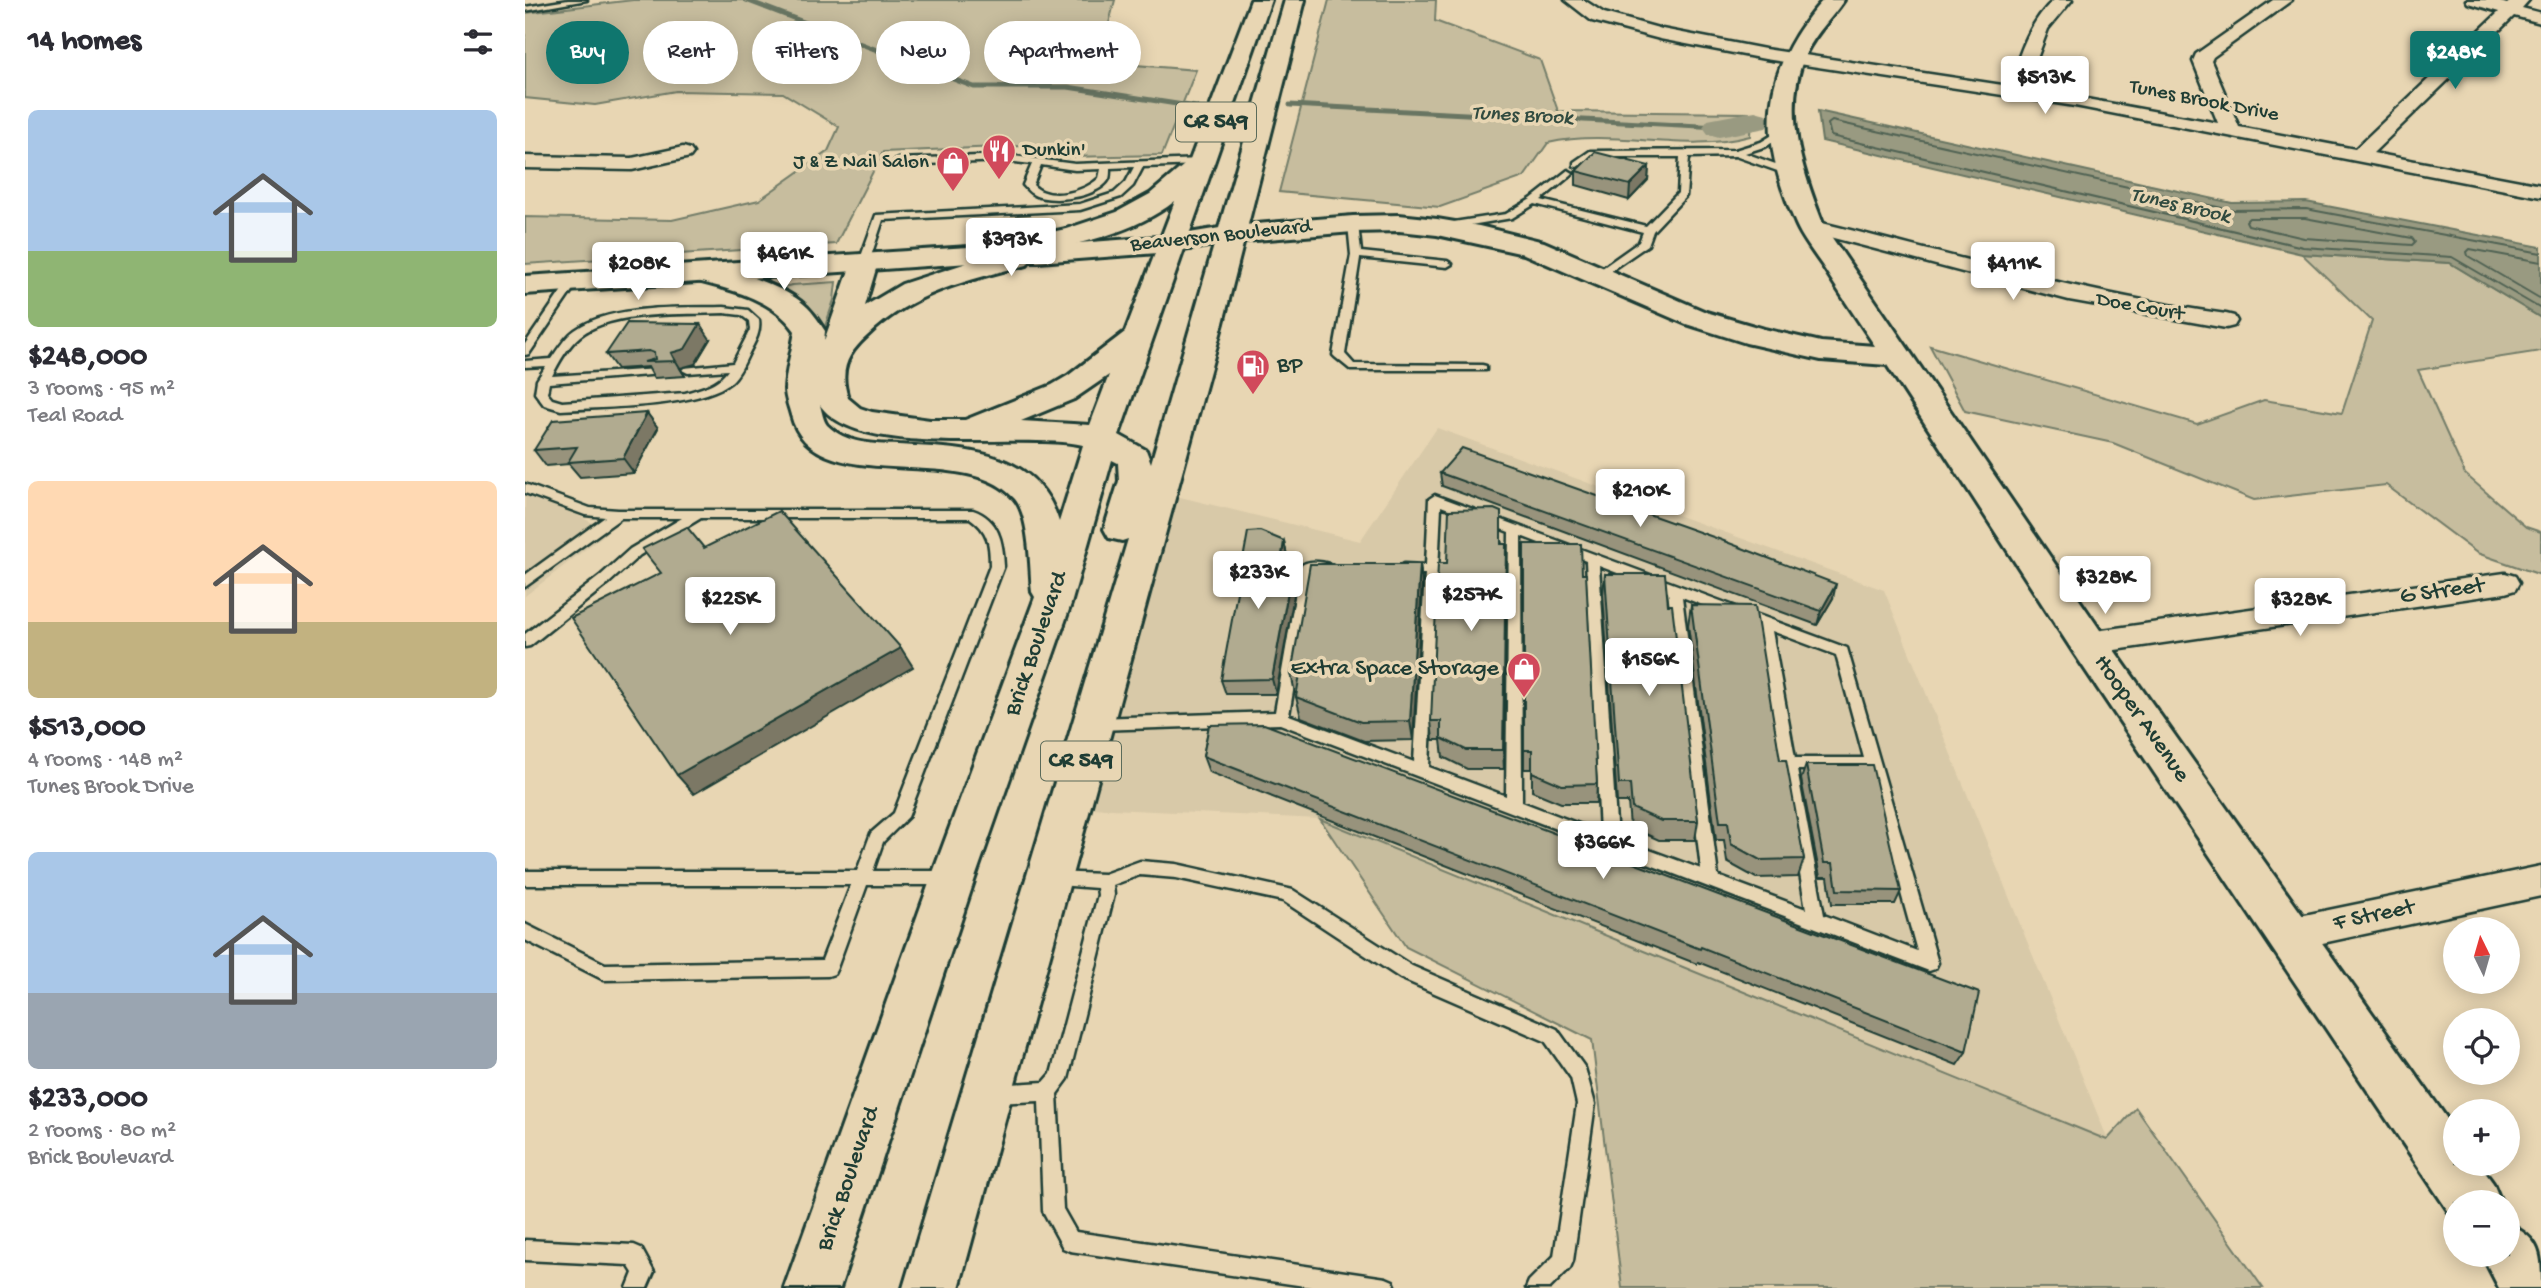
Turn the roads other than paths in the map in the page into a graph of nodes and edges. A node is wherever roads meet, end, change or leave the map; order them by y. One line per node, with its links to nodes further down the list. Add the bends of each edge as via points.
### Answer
1 (583, 0): 10 (lane)
2 (1261, 0): 23 (main road, Brick Boulevard / CR 549)
3 (1295, 0): 37 (main road, CR 549)
4 (1573, 0): 12 (street, Tunes Brook Drive, via 1598,17 1623,26)
5 (1834, 0): 12 (main road, Hooper Avenue, via 1806,35)
6 (2064, 0): 13 (street, via 2034,41)
7 (2284, 0): 14 (street, via 2205,54 2202,61)
8 (2474, 0): 9 (street)
9 (2516, 5): 11 (street); 19 (street)
10 (525, 9)
11 (2541, 18)
12 (1795, 59): 13 (street, Tunes Brook Drive); 15 (main road, Hooper Avenue, via 1788,74)
13 (2016, 92): 14 (street, Tunes Brook Drive)
14 (2230, 129): 19 (street, Tunes Brook Drive)
15 (1782, 133): 17 (lane); 27 (main road, Hooper Avenue)
16 (683, 153): 21 (street, via 632,164)
17 (1736, 153): 18 (lane); 27 (lane)
18 (1685, 154): 25 (lane, via 1590,154); 36 (lane, via 1683,194)
19 (2361, 154): 29 (street, Tunes Brook Drive)
20 (1038, 161): 22 (lane); 26 (lane); 30 (lane, via 1030,190)
21 (525, 162)
22 (898, 162)
23 (1201, 163): 24 (lane); 38 (main road, Brick Boulevard / CR 549); 39 (main road, via 1154,203 1119,221)
24 (1140, 164): 26 (lane); 32 (lane, via 1131,184 1108,201)
25 (1577, 164)
26 (1106, 167): 30 (lane, via 1099,186)
27 (1789, 172): 34 (main road, Hooper Avenue)
28 (1567, 173): 31 (lane)
29 (2541, 191)
30 (1062, 195): 32 (lane)
31 (1534, 201): 35 (lane, via 1509,216); 36 (lane)
32 (1061, 209): 42 (lane, via 879,217)
33 (1353, 224): 35 (main road, Beaverson Boulevard); 37 (main road, Beaverson Boulevard); 41 (lane)
34 (1810, 226): 48 (street, Doe Court, via 2066,294); 53 (main road, Hooper Avenue)
35 (1437, 227): 45 (main road, Beaverson Boulevard, via 1534,248)
36 (1648, 230): 45 (lane, via 1644,243)
37 (1231, 234): 38 (main road, Beaverson Boulevard); 79 (main road, CR 549, via 1191,388)
38 (1171, 244): 40 (main road, Beaverson Boulevard); 49 (main road, Brick Boulevard / CR 549)
39 (985, 254): 40 (main road, Beaverson Boulevard); 42 (main road, Beaverson Boulevard)
40 (1038, 254): 51 (main road, via 953,274 903,296 883,306)
41 (1356, 255): 43 (lane); 57 (lane, via 1339,355 1351,367)
42 (864, 262): 44 (main road, Beaverson Boulevard); 51 (main road)
43 (1447, 264)
44 (701, 273): 46 (main road, Beaverson Boulevard); 74 (main road, via 759,291 801,314 810,331 799,403 809,427 830,445 861,455 953,458 1005,472 1025,488 1035,501)
45 (1596, 276): 53 (main road, Beaverson Boulevard, via 1696,318 1757,337 1821,351)
46 (573, 282): 47 (main road, Beaverson Boulevard); 50 (lane)
47 (525, 285)
48 (2226, 321)
49 (1141, 333): 61 (main road, via 1063,392); 62 (main road, Brick Boulevard / CR 549)
50 (531, 334): 52 (lane)
51 (837, 347): 61 (main road, via 829,371 830,390 834,402 849,415 889,427)
52 (525, 352)
53 (1897, 357): 77 (main road, Hooper Avenue)
54 (554, 362): 55 (lane); 56 (lane, via 581,330 601,321 724,310 744,312 754,320 755,330); 60 (lane)
55 (525, 364)
56 (737, 366): 58 (lane); 60 (lane, via 728,379 686,397 562,406 548,402 541,393)
57 (1482, 368)
58 (688, 370)
59 (658, 372): 60 (lane)
60 (543, 380)
61 (969, 430): 62 (main road, via 1081,433)
62 (1101, 439): 74 (main road, Brick Boulevard / CR 549); 84 (main road, via 1134,458 1136,481 1071,719)
63 (525, 488): 65 (lane, via 589,512)
64 (703, 512): 65 (lane); 76 (lane, via 635,552); 86 (lane, via 973,514 990,524 997,566 900,817 877,838)
65 (618, 514): 71 (lane)
66 (1515, 529): 67 (lane); 70 (lane, via 1435,499); 83 (lane)
67 (1592, 558): 73 (lane); 85 (lane)
68 (1349, 568): 78 (lane, via 1307,567)
69 (1390, 569): 70 (lane)
70 (1432, 570): 82 (lane)
71 (525, 583)
72 (2505, 583): 77 (street, G Street)
73 (1674, 589): 75 (lane); 90 (lane)
74 (1052, 604): 88 (main road, Brick Boulevard / CR 549)
75 (1764, 623): 80 (lane); 81 (lane, via 1842,652)
76 (525, 642)
77 (2088, 643): 95 (main road, Hooper Avenue)
78 (1281, 718): 79 (lane); 82 (lane)
79 (1092, 724): 84 (main road, CR 549)
80 (1789, 764): 81 (lane); 93 (lane)
81 (1874, 764): 93 (lane, via 1929,963)
82 (1421, 771): 83 (lane)
83 (1514, 806): 85 (lane)
84 (1060, 832): 89 (main road, CR 549)
85 (1609, 842): 90 (lane)
86 (863, 877): 87 (lane); 88 (lane); 94 (lane, via 828,968 604,972)
87 (525, 878)
88 (953, 878): 102 (main road, Brick Boulevard / CR 549)
89 (1046, 879): 91 (lane); 97 (main road, CR 549)
90 (1710, 880): 93 (lane)
91 (1104, 881): 96 (lane, via 1106,895 1059,1079); 105 (lane, via 1140,868 1176,871 1287,895 1406,972 1551,1035 1579,1074 1586,1104 1563,1261)
92 (2541, 881): 95 (street, F Street)
93 (1816, 920)
94 (525, 932)
95 (2290, 934): 98 (main road, Hooper Avenue)
96 (1048, 1091): 97 (lane); 104 (lane, via 1053,1211 1070,1241)
97 (984, 1095): 103 (main road, CR 549)
98 (2466, 1190)
99 (525, 1250): 101 (lane, via 634,1255 644,1272)
100 (2518, 1267): 106 (main road)
101 (637, 1288)
102 (812, 1288)
103 (930, 1288)
104 (1386, 1288)
105 (1536, 1288)
106 (2532, 1288)

